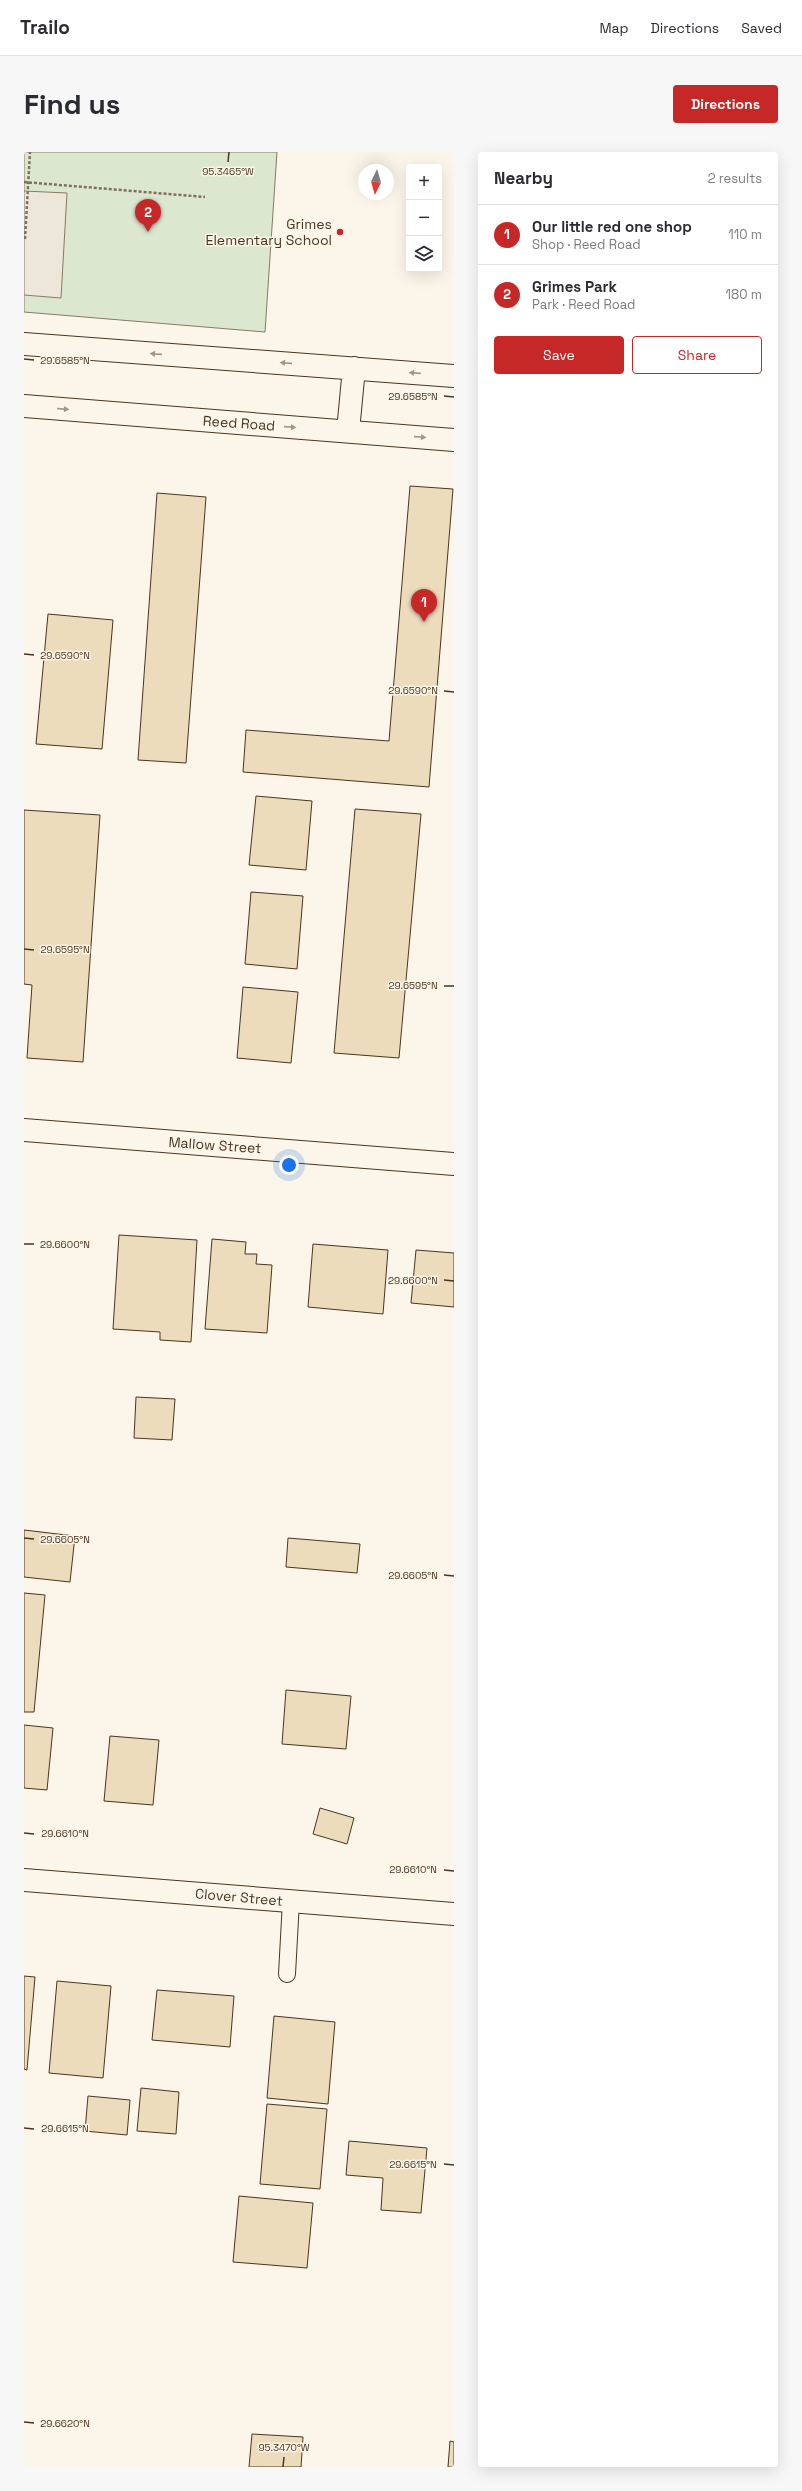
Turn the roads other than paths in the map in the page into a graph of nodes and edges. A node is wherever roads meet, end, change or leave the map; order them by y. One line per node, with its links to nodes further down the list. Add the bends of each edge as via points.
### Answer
1 (24, 344): 2 (street, one-way to 1)
2 (354, 368): 3 (street, one-way to 2); 5 (street)
3 (454, 376)
4 (24, 406): 5 (street, Reed Road, one-way to 5)
5 (348, 431): 6 (street, Reed Road, one-way to 6)
6 (454, 440)
7 (24, 1130): 8 (street, Mallow Street)
8 (454, 1164)
9 (24, 1880): 10 (street, Clover Street)
10 (291, 1901): 11 (street, Clover Street); 12 (lane)
11 (454, 1914)
12 (287, 1974)

